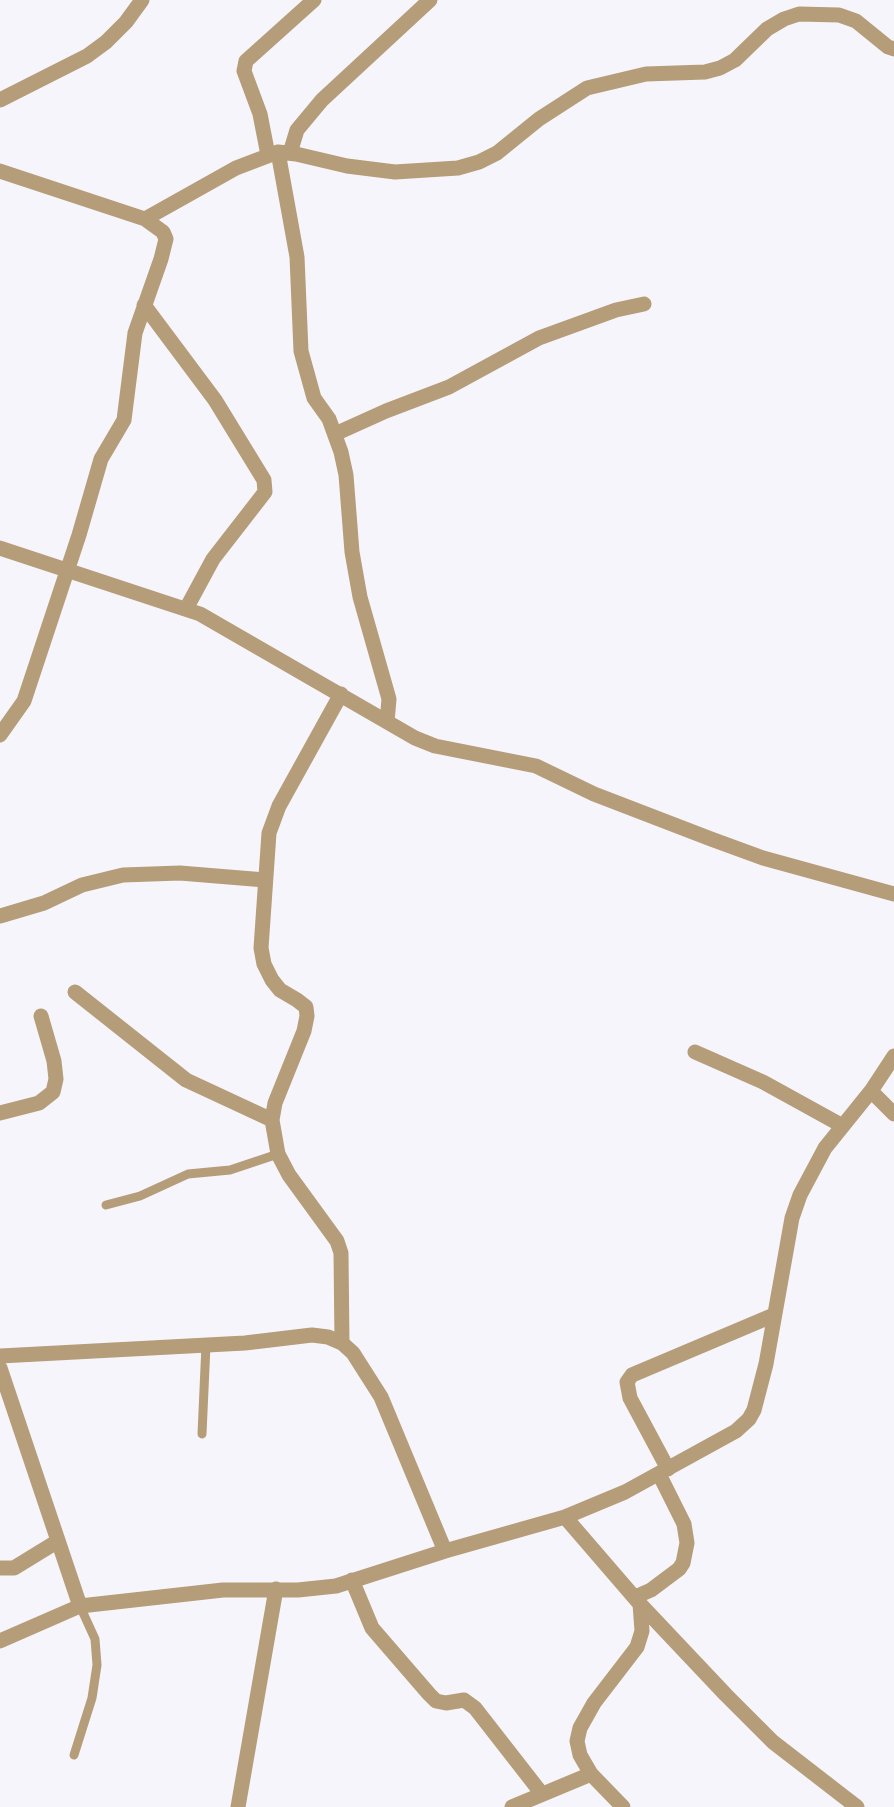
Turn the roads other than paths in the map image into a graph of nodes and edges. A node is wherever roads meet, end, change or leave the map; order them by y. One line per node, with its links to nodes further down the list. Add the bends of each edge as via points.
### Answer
1 (142, 0): 5 (street, via 113,35 87,56)
2 (314, 0): 6 (street, via 246,60 246,76)
3 (430, 0): 6 (street, via 322,100)
4 (894, 49): 6 (street, via 856,21 839,14 799,14 767,29 735,60 720,68 705,72 646,74 587,88 551,110 497,153 458,168 395,172)
5 (0, 100)
6 (279, 154): 8 (street, via 236,168); 11 (street, via 297,257 301,351 314,398)
7 (0, 171): 8 (street)
8 (145, 219): 10 (street, via 163,232 166,239 162,259)
9 (644, 304): 11 (street, via 616,310 539,338 449,387)
10 (144, 305): 13 (street, via 135,333 124,420 101,459); 14 (street, via 215,400 264,480 265,492 213,559)
11 (335, 434): 16 (street, via 346,475 352,552 360,597 389,699)
12 (0, 548): 13 (street)
13 (67, 570): 14 (street); 17 (street, via 24,701)
14 (186, 609): 15 (street, via 222,625)
15 (341, 694): 16 (street); 18 (street, via 280,806 269,834)
16 (387, 722): 19 (street, via 434,746 536,766 624,807 763,858)
17 (0, 735)
18 (265, 880): 20 (street, via 180,873 122,875 82,885 44,903); 28 (street, via 261,948 264,964 280,990 306,1007 307,1016 275,1103)
19 (894, 894)
20 (0, 916)
21 (75, 992): 28 (street, via 186,1080)
22 (41, 1016): 26 (street, via 54,1061 56,1079 53,1092 39,1103)
23 (695, 1052): 29 (street, via 763,1082)
24 (894, 1056): 25 (street)
25 (871, 1091): 27 (street); 29 (street)
26 (0, 1113)
27 (894, 1114)
28 (272, 1120): 30 (street)
29 (841, 1125): 32 (street, via 816,1162 800,1195 792,1218)
30 (278, 1154): 31 (lane, via 230,1170 188,1174 140,1196); 33 (street, via 289,1175 337,1241 341,1252)
31 (106, 1205)
32 (774, 1315): 38 (street, via 766,1364 749,1419 736,1431); 38 (street, via 632,1375 627,1382 630,1398)
33 (342, 1342): 34 (street, via 312,1335); 41 (street, via 353,1353 381,1398)
34 (206, 1345): 35 (street); 37 (lane)
35 (0, 1356)
36 (0, 1368): 40 (street)
37 (202, 1434)
38 (663, 1471): 39 (street, via 625,1492); 45 (street, via 684,1524 687,1542 679,1569)
39 (565, 1517): 41 (street); 45 (street)
40 (58, 1542): 42 (street, via 14,1568); 46 (street)
41 (445, 1550): 43 (street)
42 (0, 1568)
43 (352, 1580): 44 (street, via 320,1588); 50 (street, via 372,1628 429,1694 436,1701 464,1700 475,1708)
44 (276, 1589): 46 (street, via 223,1590); 51 (street)
45 (638, 1601): 49 (street, via 642,1631 637,1647 594,1703 580,1728 577,1741 580,1755); 54 (street, via 774,1742)
46 (80, 1606): 47 (street); 48 (lane, via 95,1639 97,1665 92,1698)
47 (0, 1641)
48 (74, 1755)
49 (590, 1774): 50 (street); 53 (street)
50 (542, 1794): 52 (street)
51 (238, 1807)
52 (512, 1807)
53 (623, 1807)
54 (857, 1807)

